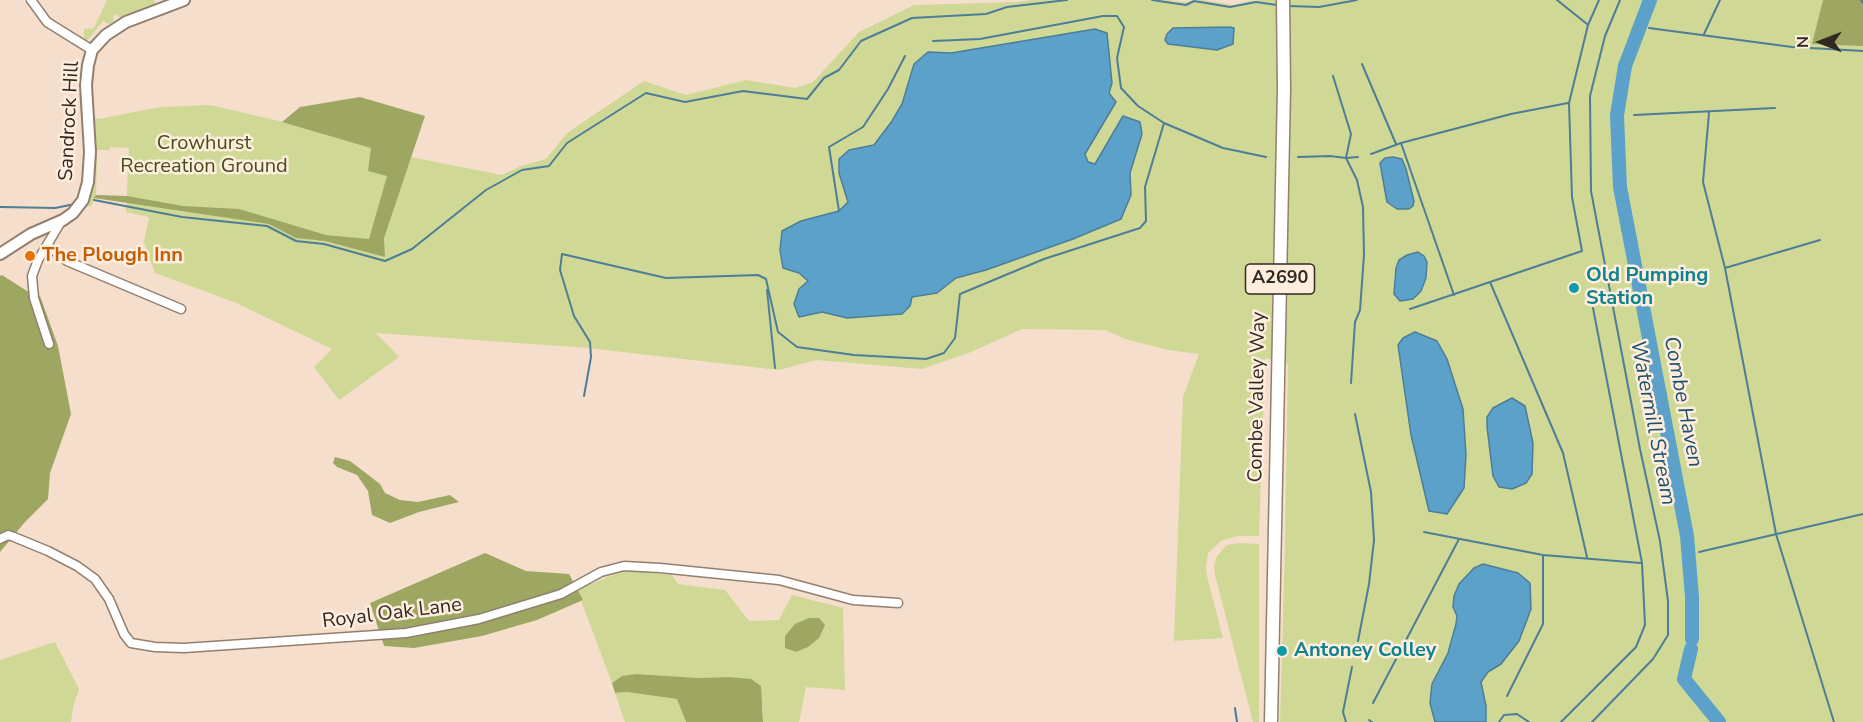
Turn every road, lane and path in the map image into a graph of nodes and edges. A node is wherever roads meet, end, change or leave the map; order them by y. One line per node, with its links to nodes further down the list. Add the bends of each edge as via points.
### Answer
1 (31, 0): 4 (street, via 47,22)
2 (184, 0): 4 (street, Sandrock Hill, via 126,22)
3 (1283, 0): 12 (main road, Combe Valley Way / A2690)
4 (92, 50): 5 (street, Sandrock Hill, via 86,85 88,182 82,201)
5 (63, 220): 6 (street); 7 (street)
6 (47, 245): 8 (street, via 67,261); 9 (street, via 31,286)
7 (0, 254)
8 (181, 309)
9 (49, 344)
10 (0, 539): 11 (street, Royal Oak Lane, via 14,537 77,566 95,579 108,597 131,643 155,647 198,648 406,633 500,613 561,594 602,572 624,566 779,580 854,600)
11 (898, 603)
12 (1271, 722)

